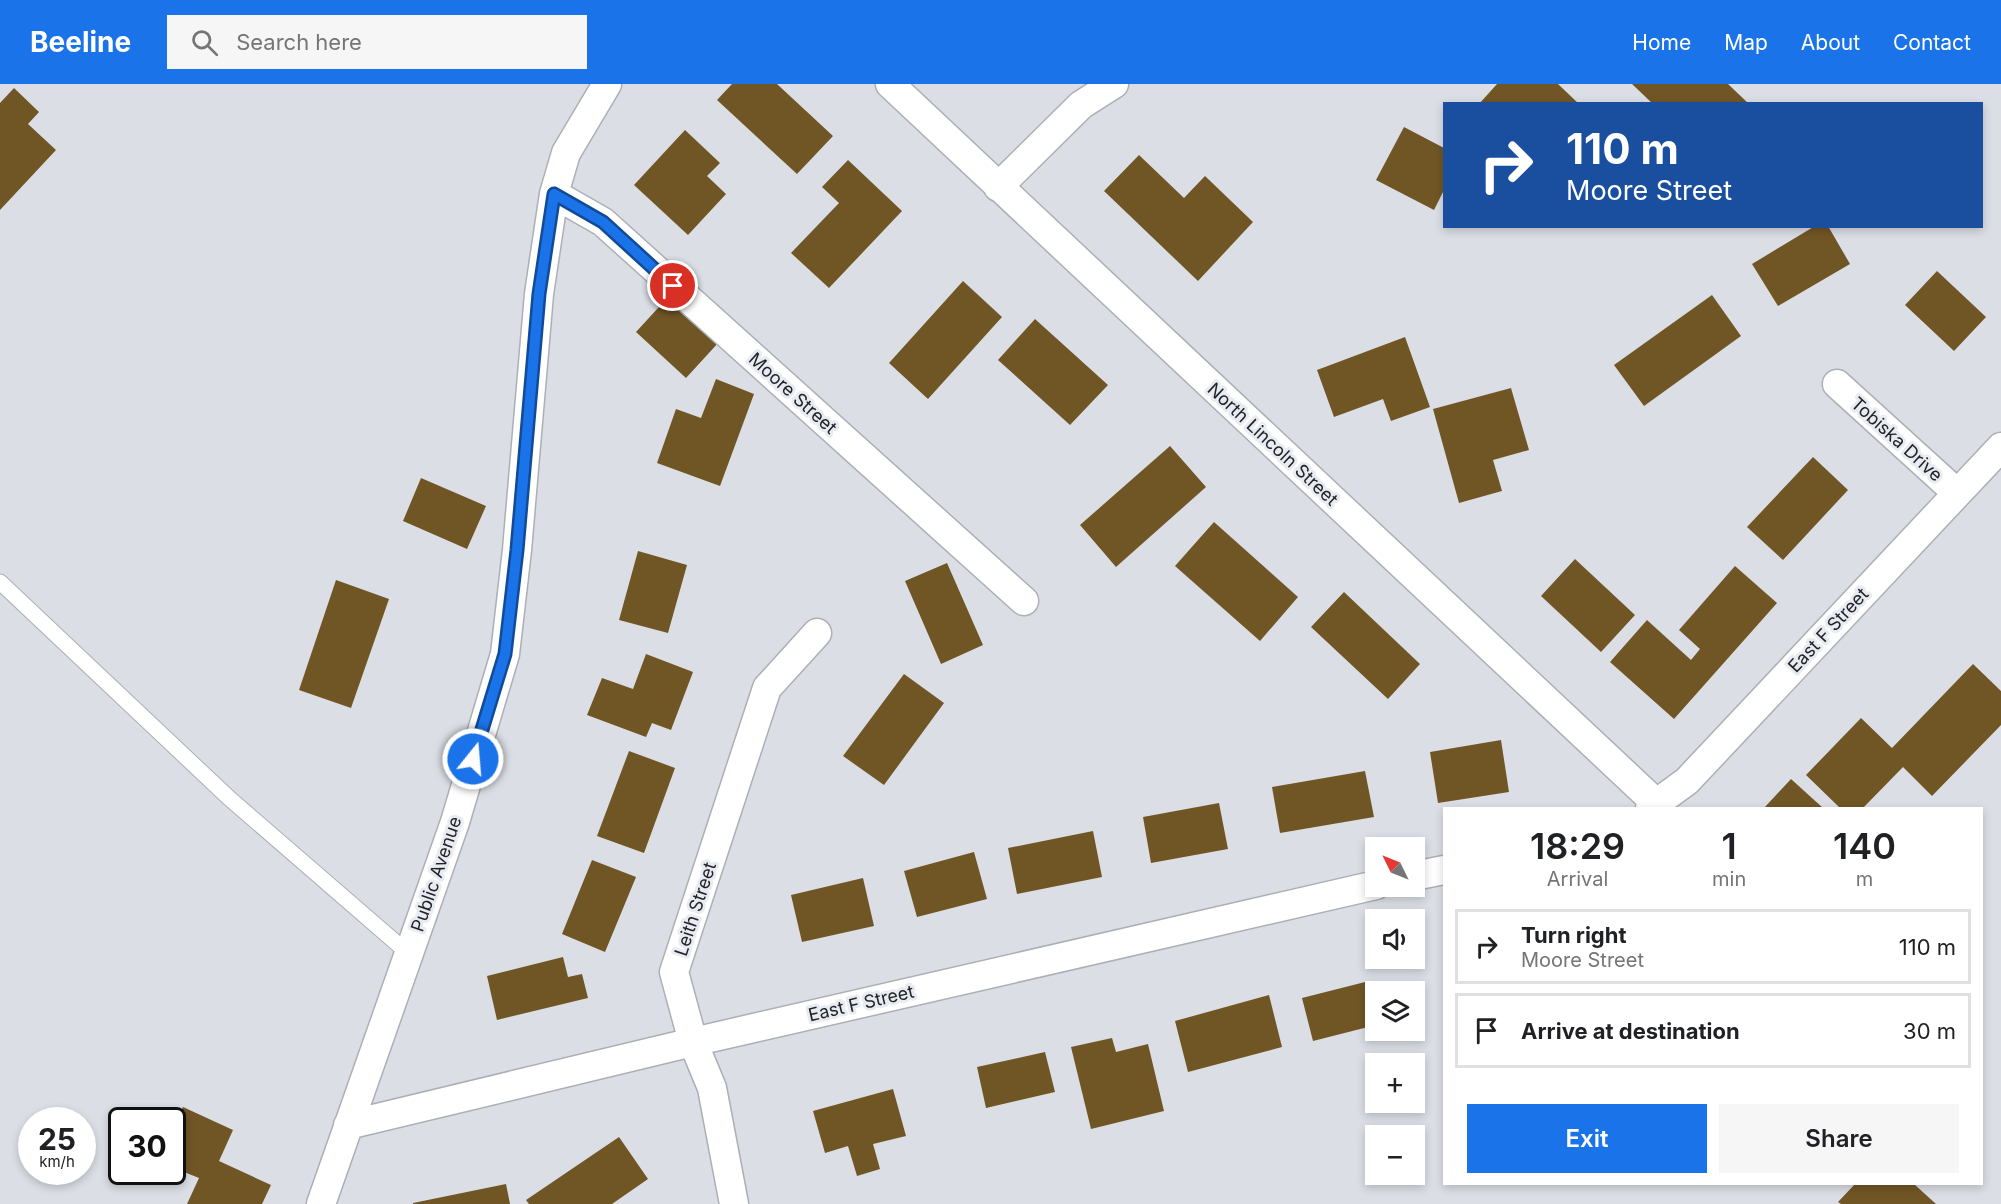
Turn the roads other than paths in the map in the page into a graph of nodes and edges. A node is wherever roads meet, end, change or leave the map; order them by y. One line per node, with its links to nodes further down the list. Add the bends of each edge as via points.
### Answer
1 (607, 84): 5 (street, Public Avenue, via 566,153)
2 (890, 84): 4 (street, North Lincoln Street)
3 (1114, 84): 4 (street, via 1081,105)
4 (998, 187): 12 (street, North Lincoln Street)
5 (554, 194): 10 (street, Moore Street, via 603,222); 16 (street, Public Avenue, via 539,294 505,654 455,822)
6 (1837, 384): 8 (street, Tobiska Drive)
7 (2001, 447): 8 (street, East F Street)
8 (1956, 493): 12 (street, East F Street, via 1687,781)
9 (0, 582): 16 (lane, via 229,798)
10 (1024, 602)
11 (817, 633): 17 (street, Leith Street, via 767,688 674,972)
12 (1655, 807)
13 (1443, 870): 14 (street)
14 (1425, 874)
15 (1365, 888): 17 (street, East F Street)
16 (408, 953): 18 (street, Public Avenue)
17 (693, 1042): 18 (street, East F Street); 20 (street, Leith Street, via 712,1088)
18 (348, 1125): 19 (street, Public Avenue)
19 (321, 1204)
20 (734, 1204)

